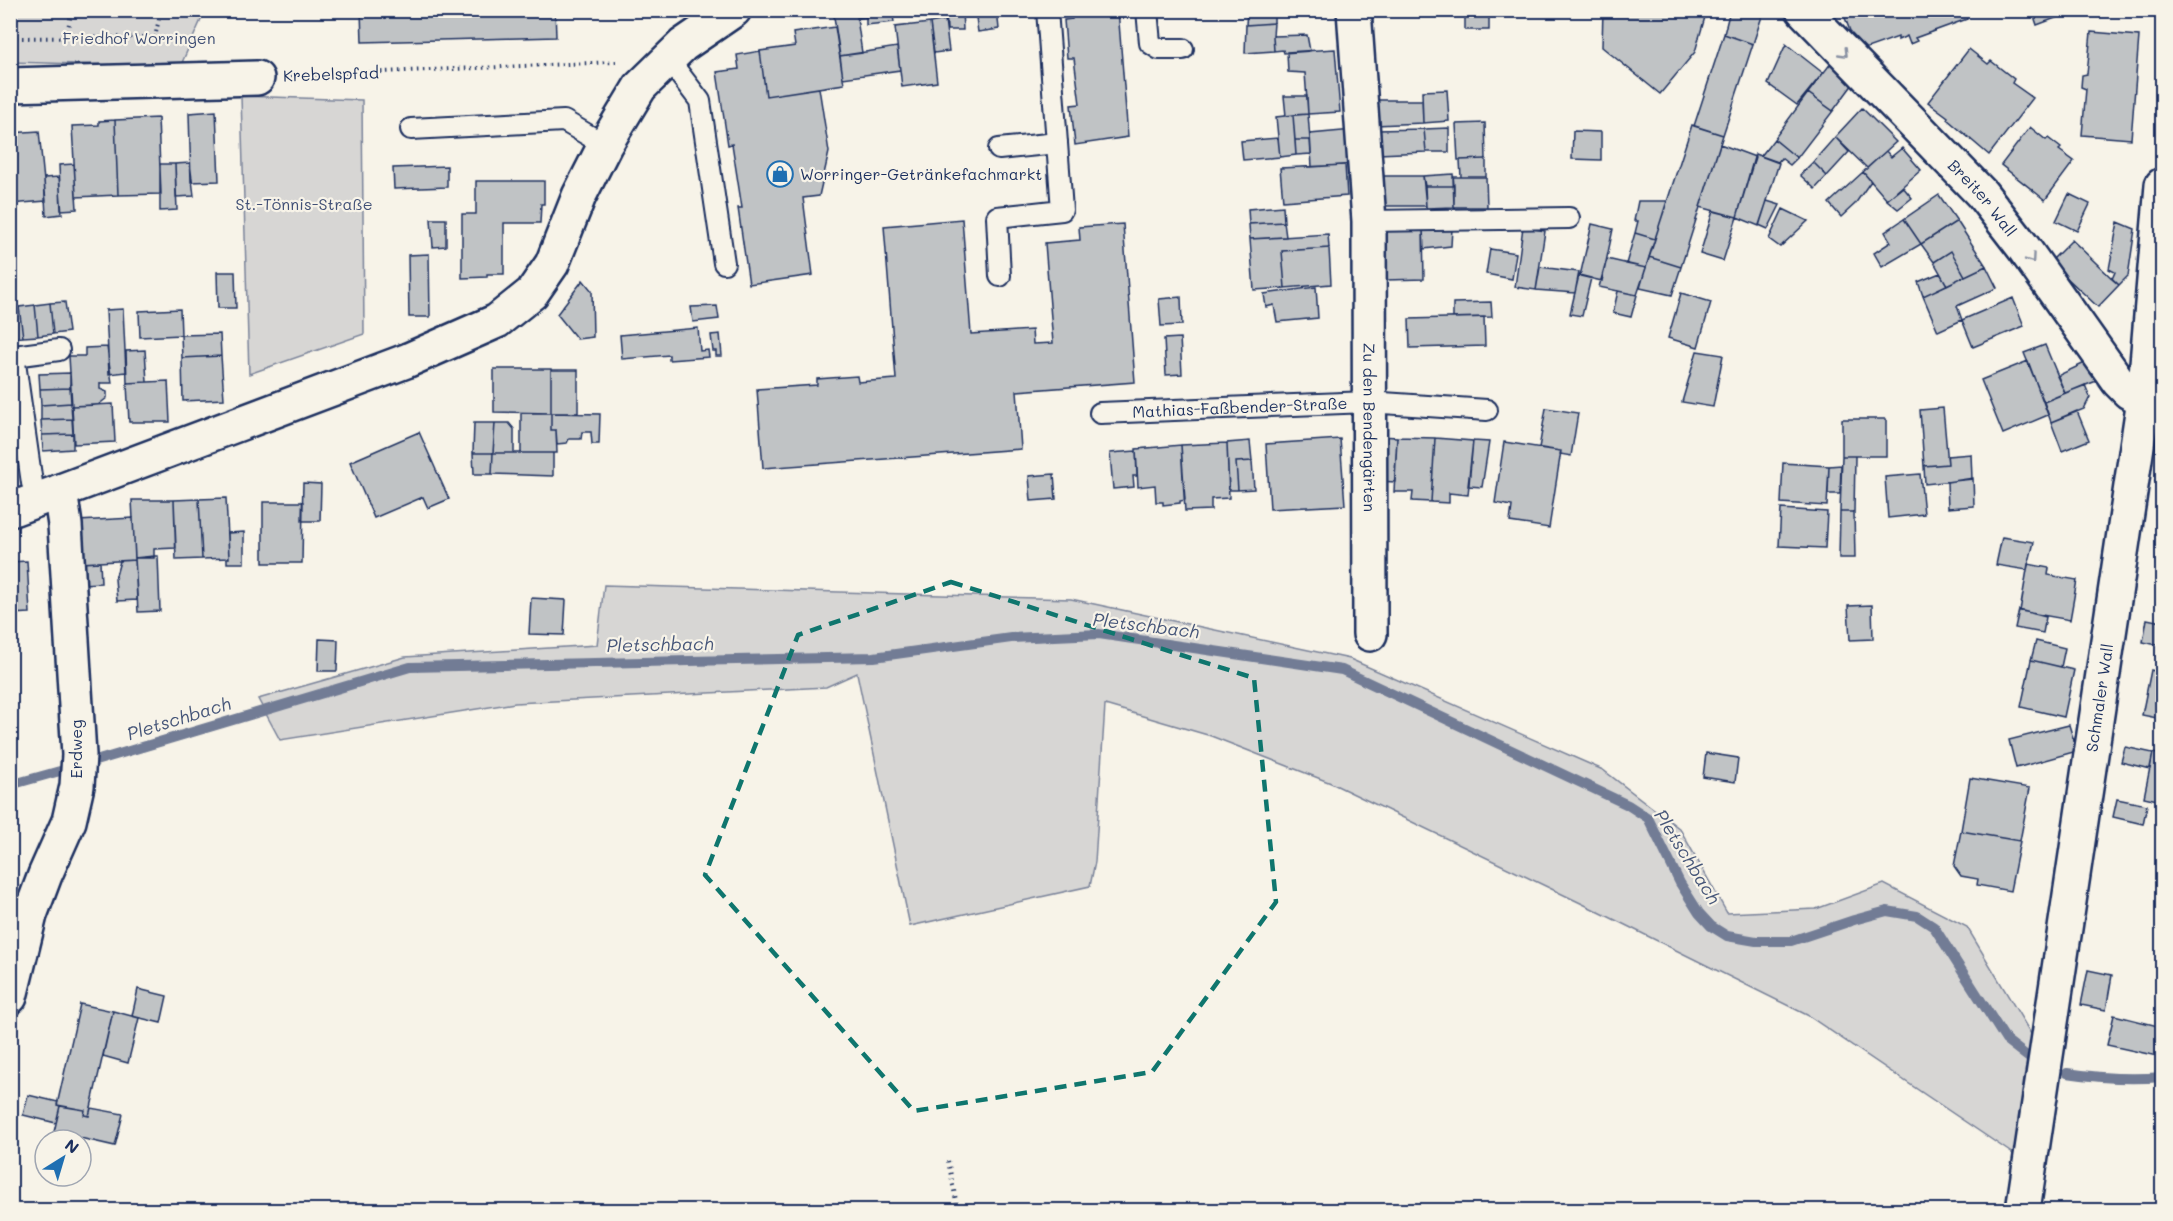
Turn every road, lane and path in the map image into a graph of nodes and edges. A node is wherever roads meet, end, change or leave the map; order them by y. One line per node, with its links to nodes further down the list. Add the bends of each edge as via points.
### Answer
1 (72, 10): 8 (path)
2 (161, 10): 8 (path, via 155,37)
3 (1047, 10): 16 (lane)
4 (1148, 10): 10 (lane, via 1150,43 1159,49)
5 (1354, 10): 21 (street, Zu den Bendengärten)
6 (1803, 10): 26 (street, Breiter Wall, one-way to 26, via 1982,194 2118,381)
7 (716, 15): 11 (street)
8 (66, 37): 9 (path)
9 (10, 38)
10 (1183, 49)
11 (668, 59): 14 (street); 22 (lane, via 700,101)
12 (257, 78): 13 (street); 14 (path, Krebelspfad, via 616,62 632,70)
13 (10, 85)
14 (640, 87): 17 (street)
15 (411, 129): 17 (lane, via 564,121)
16 (1057, 143): 18 (lane); 23 (lane, via 1062,210 997,217)
17 (605, 145): 30 (street, via 579,196 552,264 532,293 497,321 406,361)
18 (999, 149)
19 (2163, 185): 26 (street, Schmaler Wall)
20 (1569, 218): 21 (lane)
21 (1369, 220): 27 (street, Zu den Bendengärten)
22 (724, 263)
23 (1000, 276)
24 (59, 350): 25 (lane)
25 (12, 356): 30 (lane)
26 (2144, 399): 35 (street, Schmaler Wall)
27 (1368, 402): 28 (lane, Mathias-Faßbender-Straße); 29 (lane, Mathias-Faßbender-Straße); 31 (street, Zu den Bendengärten)
28 (1487, 410)
29 (1100, 413)
30 (36, 500): 32 (street, Erdweg, via 65,525 77,786 69,821 30,915)
31 (1370, 634)
32 (10, 997)
33 (948, 1161): 34 (path)
34 (958, 1210)
35 (2023, 1210)

